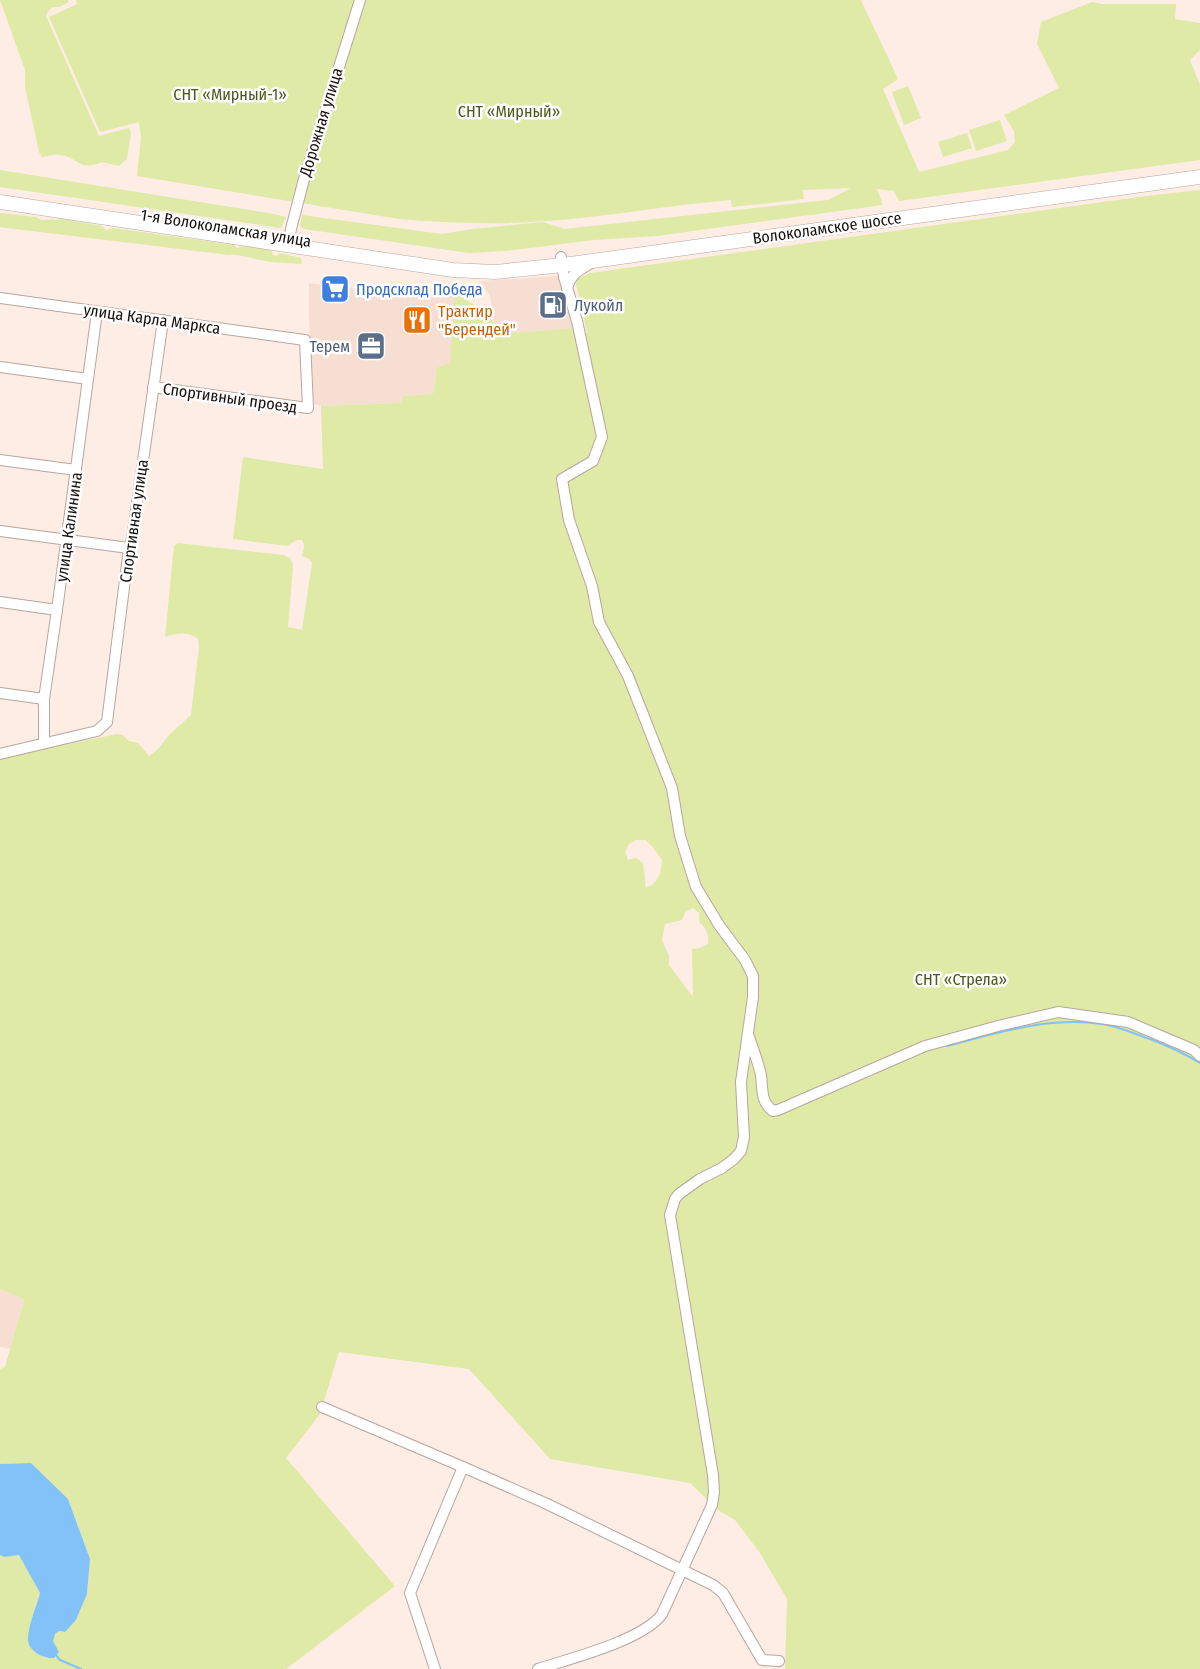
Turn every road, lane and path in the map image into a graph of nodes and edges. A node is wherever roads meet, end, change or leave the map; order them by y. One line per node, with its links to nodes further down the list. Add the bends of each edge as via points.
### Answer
1 (360, 0): 6 (street, Дорожная улица, via 304,179)
2 (1200, 170): 7 (main road, Волоколамское шоссе)
3 (1200, 177): 8 (main road, Волоколамское шоссе)
4 (0, 194): 6 (main road, 1-я Волоколамская улица)
5 (0, 202): 6 (main road, 1-я Волоколамская улица)
6 (289, 241): 9 (main road, 1-я Волоколамская улица)
7 (562, 261): 8 (main road, Волоколамское шоссе); 9 (main road, Волоколамское шоссе); 10 (street)
8 (596, 261): 10 (street, via 574,273)
9 (453, 266)
10 (567, 288): 29 (street, via 602,437 593,461 562,479 569,520 592,586 599,622 628,676 672,789 680,836 696,887 753,976)
11 (0, 298): 12 (street, улица Карла Маркса)
12 (97, 312): 13 (street, улица Карла Маркса); 15 (street, улица Калинина)
13 (163, 320): 16 (street, Спортивная улица); 17 (street, улица Карла Маркса, via 305,340)
14 (0, 367): 15 (street)
15 (88, 379): 19 (street, улица Калинина)
16 (153, 387): 17 (street, Спортивный проезд); 22 (street, Спортивная улица)
17 (308, 408)
18 (0, 460): 19 (street)
19 (76, 470): 21 (street, улица Калинина)
20 (0, 531): 21 (street)
21 (67, 541): 22 (street); 24 (street, улица Калинина)
22 (129, 548): 27 (street, Спортивная улица, via 107,722 97,731)
23 (0, 602): 24 (street)
24 (57, 610): 26 (street, улица Калинина)
25 (0, 693): 26 (street)
26 (44, 699): 27 (street, улица Калинина)
27 (44, 743): 28 (street)
28 (0, 754)
29 (748, 1035): 30 (street, via 761,1076 761,1093 766,1106 773,1111 925,1046 1058,1012 1128,1022); 33 (street, via 741,1082 741,1151 722,1168 679,1194 670,1215 714,1492 712,1505)
30 (1200, 1056)
31 (322, 1407): 32 (street)
32 (463, 1467): 33 (street); 36 (street, via 410,1593)
33 (682, 1569): 35 (street, via 723,1593); 37 (street, via 662,1614 652,1626 592,1652)
34 (779, 1661): 35 (street)
35 (764, 1665)
36 (435, 1669)
37 (538, 1669)

